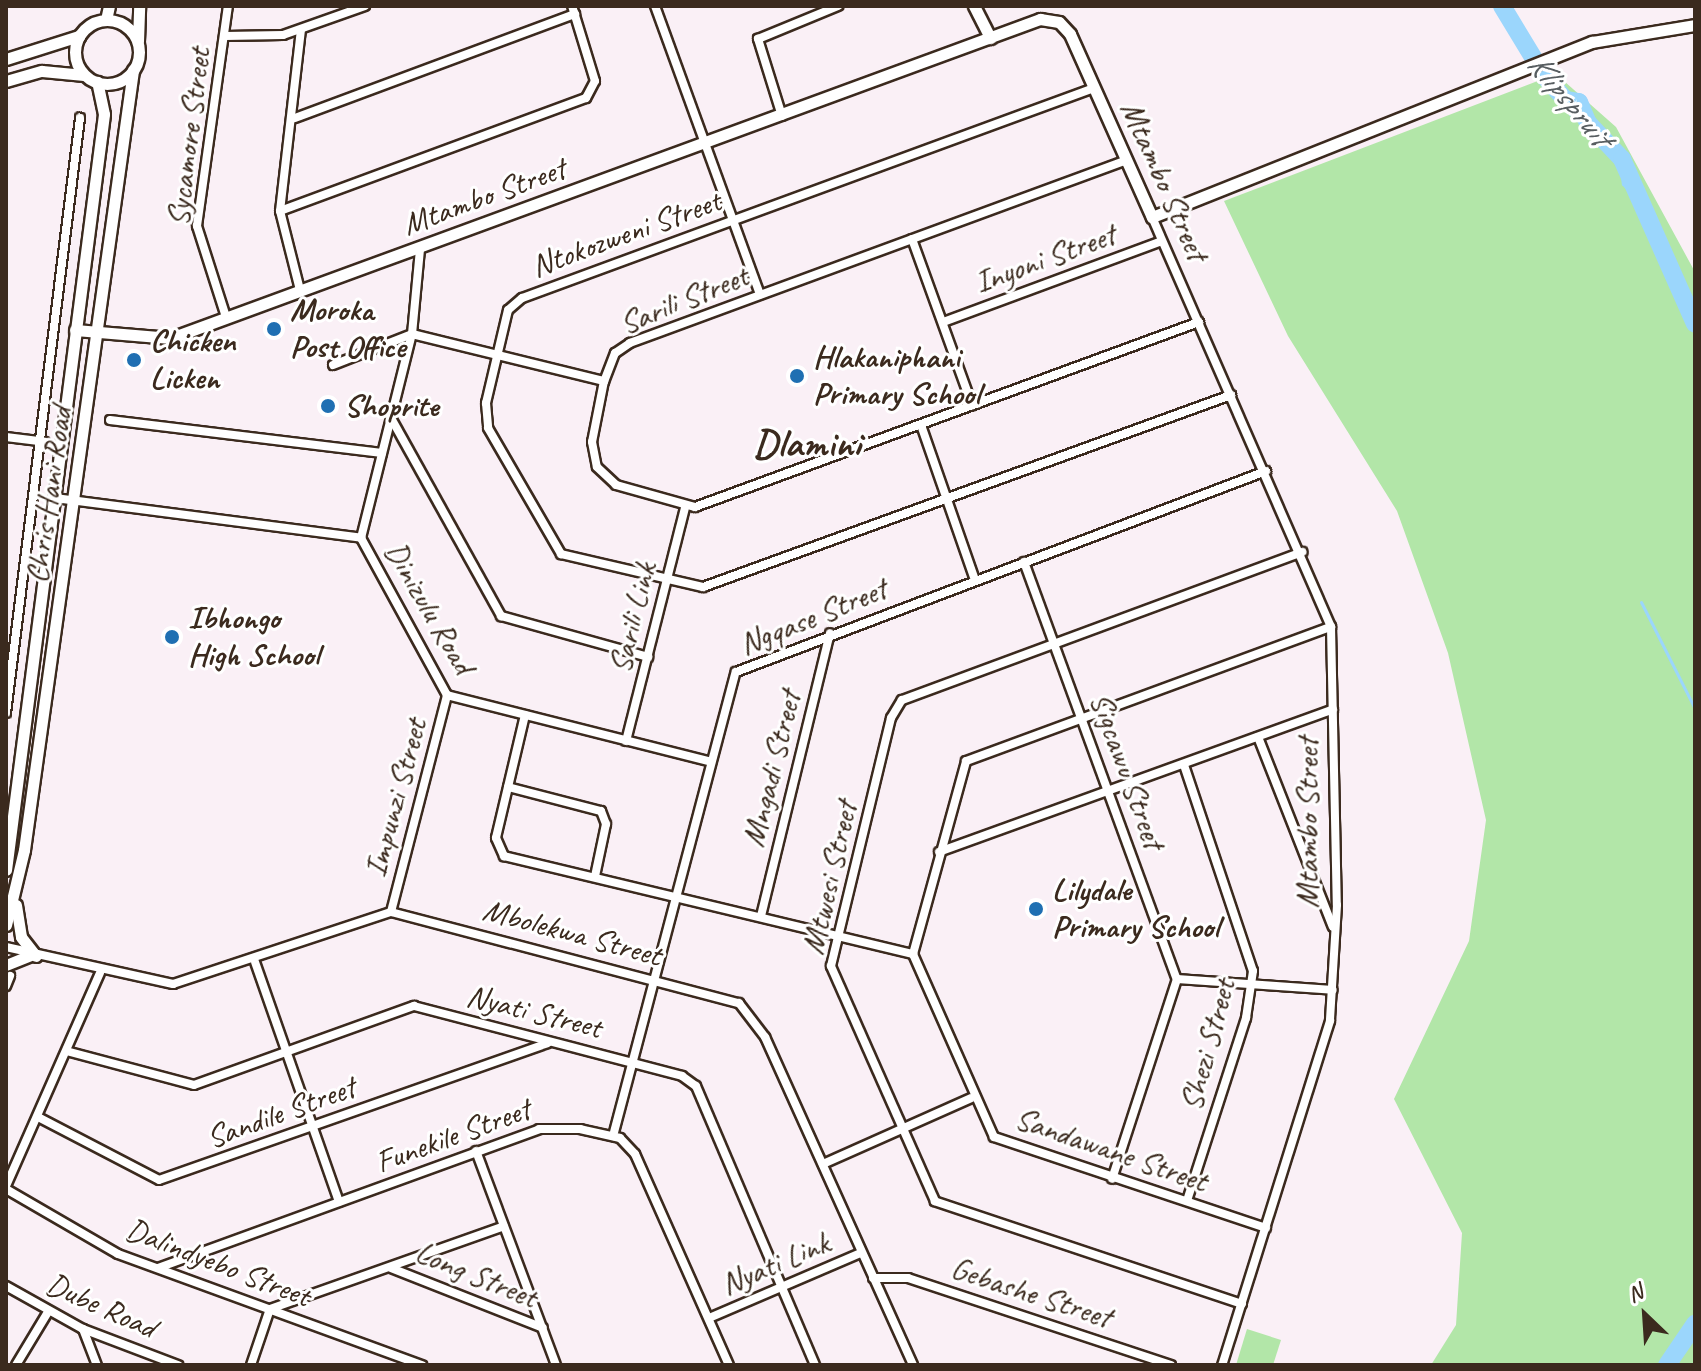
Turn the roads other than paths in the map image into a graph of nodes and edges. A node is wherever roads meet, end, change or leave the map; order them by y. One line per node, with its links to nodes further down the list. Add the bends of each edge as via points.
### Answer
1 (109, 6): 9 (main road)
2 (137, 6): 12 (main road); 16 (main road)
3 (228, 6): 14 (street, Sycamore Street)
4 (365, 6): 11 (street)
5 (655, 6): 26 (street)
6 (838, 6): 23 (street, via 758,39)
7 (974, 6): 15 (main road)
8 (574, 10): 25 (street); 28 (street, via 595,81 586,98)
9 (106, 20): 12 (main road); 13 (main road)
10 (1695, 25): 29 (main road, via 1608,37)
11 (301, 30): 14 (street); 25 (street)
12 (131, 31): 16 (main road)
13 (79, 36): 17 (main road); 19 (main road, via 75,56)
14 (225, 36): 36 (street, Sycamore Street, via 197,226)
15 (990, 38): 22 (main road, Mtambo Street, via 1055,20); 23 (main road, Mtambo Street)
16 (138, 45): 18 (main road)
17 (6, 59)
18 (133, 70): 21 (main road, via 117,82); 40 (main road, Chris Hani Road)
19 (84, 75): 20 (main road, via 42,71); 21 (main road)
20 (6, 81)
21 (97, 82): 39 (main road, Chris Hani Road, via 104,114)
22 (1094, 88): 27 (main road, Mtambo Street); 30 (street, Ntokozweni Street)
23 (782, 116): 26 (main road, Mtambo Street)
24 (80, 118): 51 (street, Chris Hani Road)
25 (295, 118): 28 (street)
26 (705, 145): 30 (street); 33 (main road, Mtambo Street)
27 (1127, 160): 29 (main road, Mtambo Street); 31 (street, Sarili Street)
28 (280, 211): 34 (street)
29 (1152, 217): 32 (street, Mtambo Street)
30 (732, 221): 35 (street); 42 (street, Ntokozweni Street, via 522,298 508,310)
31 (912, 239): 35 (street, Sarili Street); 37 (street)
32 (1162, 241): 37 (street, Inyoni Street); 38 (street, Mtambo Street)
33 (420, 249): 34 (main road, Mtambo Street); 41 (street)
34 (300, 290): 36 (main road, Mtambo Street)
35 (760, 295): 44 (street, Sarili Street, via 630,343 615,353)
36 (226, 317): 40 (main road, Mtambo Street, via 155,340)
37 (943, 322): 46 (street)
38 (1199, 322): 45 (street, Mtambo Street); 46 (street)
39 (75, 330): 40 (main road, Mtambo Street); 54 (main road, Chris Hani Road)
40 (97, 333): 56 (main road, Chris Hani Road)
41 (412, 334): 42 (street); 43 (street); 47 (street)
42 (498, 356): 44 (street); 62 (street, Ntokozweni Street, via 486,422 550,543 561,554)
43 (333, 365)
44 (604, 381): 57 (street, Sarili Street, via 592,442 597,467 616,485)
45 (1231, 395): 53 (street, Mtambo Street); 55 (street, Ntokozweni Street)
46 (972, 405): 49 (street)
47 (391, 418): 52 (street); 66 (street, via 501,616)
48 (110, 420): 52 (street)
49 (921, 425): 55 (street); 57 (street)
50 (6, 437): 51 (street)
51 (45, 442): 69 (street, Chris Hani Road)
52 (382, 453): 58 (street)
53 (1266, 471): 59 (street, Mtambo Street); 60 (street, Ngqase Street)
54 (55, 498): 56 (street, Dinizulu Road); 79 (main road, Chris Hani Road)
55 (948, 499): 61 (street); 62 (street, Ntokozweni Street, via 710,586)
56 (75, 501): 58 (street, Dinizulu Road); 82 (main road, Chris Hani Road)
57 (685, 507): 62 (street, Sarili Link)
58 (361, 538): 67 (street, Dinizulu Road)
59 (1302, 552): 63 (street, Mtambo Street); 65 (street, Mtwesi Street)
60 (1024, 562): 61 (street, Ngqase Street); 65 (street, Sigcawu Street)
61 (975, 580): 64 (street, Ngqase Street)
62 (666, 581): 66 (street, Sarili Link)
63 (1331, 627): 68 (street, Mtambo Street); 71 (street)
64 (830, 633): 74 (street, Ngqase Street, via 736,672); 84 (street, Mngadi Street)
65 (1054, 644): 71 (street, Sigcawu Street); 87 (street, Mtwesi Street, via 895,707)
66 (648, 657): 73 (street, Sarili Link)
67 (447, 695): 70 (street, Dinizulu Road); 83 (street, Impunzi Street)
68 (1333, 709): 72 (street); 86 (street, Mtambo Street)
69 (6, 713)
70 (525, 715): 73 (street, Dinizulu Road); 76 (street)
71 (1083, 717): 77 (street, Sigcawu Street); 78 (street, via 966,761)
72 (1258, 737): 75 (street); 86 (street)
73 (626, 741): 74 (street, Dinizulu Road)
74 (711, 762): 81 (street, Ngqase Street)
75 (1184, 765): 77 (street); 96 (street, Shezi Street, via 1244,930)
76 (508, 787): 80 (street, via 601,811 606,824); 80 (street, via 496,838 504,856)
77 (1108, 793): 78 (street); 95 (street, Sigcawu Street)
78 (939, 852): 89 (street)
79 (6, 870)
80 (595, 876): 81 (street)
81 (676, 896): 84 (street); 94 (street, Ngqase Street)
82 (16, 897): 85 (main road, Chris Hani Road); 90 (main road, via 17,927)
83 (391, 912): 91 (street); 94 (street, Mbolekwa Street)
84 (761, 916): 87 (street)
85 (6, 925)
86 (1333, 928): 98 (street, Mtambo Street)
87 (838, 934): 89 (street); 106 (street, Mtwesi Street, via 833,977)
88 (6, 947): 90 (street)
89 (913, 954): 103 (street, Sandawane Street)
90 (34, 955): 92 (main road); 93 (street)
91 (255, 962): 93 (street, via 173,984); 100 (street)
92 (8, 971): 97 (street)
93 (100, 973): 101 (street)
94 (655, 979): 102 (street, Ngqase Street); 109 (street, Mbolekwa Street, via 748,1010)
95 (1177, 979): 96 (street); 110 (street)
96 (1252, 983): 98 (street); 112 (street, Shezi Street)
97 (6, 986)
98 (1333, 990): 115 (street, Mtambo Street, via 1321,1053)
99 (549, 1042): 100 (street, Nyati Street, via 414,1006); 102 (street, Nyati Street); 105 (street, Sandile Street)
100 (287, 1051): 101 (street, Nyati Street, via 194,1085); 105 (street)
101 (70, 1052): 104 (street)
102 (633, 1061): 107 (street, Ngqase Street); 121 (street, Nyati Street, via 696,1086)
103 (971, 1098): 106 (street); 110 (street, Sandawane Street, via 1003,1143)
104 (38, 1117): 105 (street, Sandile Street, via 151,1181); 111 (street)
105 (314, 1127): 113 (street)
106 (900, 1130): 109 (street); 122 (street, Mtwesi Street, via 940,1205)
107 (613, 1136): 108 (street, Funekile Street, via 551,1126); 125 (street, via 635,1154)
108 (476, 1151): 113 (street, Funekile Street); 114 (street, Long Street)
109 (823, 1164): 116 (street, Mbolekwa Street)
110 (1112, 1179): 112 (street, Sandawane Street)
111 (6, 1188): 117 (street, Dalindyebo Street)
112 (1187, 1201): 115 (street, Sandawane Street)
113 (339, 1202): 117 (street, Funekile Street)
114 (504, 1226): 118 (street, Long Street); 126 (street, Long Street)
115 (1266, 1228): 122 (street, Mtambo Street)
116 (861, 1253): 119 (street, Mbolekwa Street); 121 (street, Nyati Link)
117 (158, 1268): 123 (street, Dalindyebo Street)
118 (391, 1268): 123 (street, Long Street); 126 (street, Long Street)
119 (873, 1278): 136 (street, Mbolekwa Street); 137 (street, Gebashe Street, via 908,1278)
120 (6, 1286): 124 (street, Dube Road)
121 (780, 1287): 125 (street, Nyati Link); 135 (street, Nyati Street)
122 (1242, 1304): 138 (street, Mtambo Street)
123 (270, 1309): 131 (street); 132 (street, Dalindyebo Street)
124 (48, 1312): 127 (street, Dube Road); 128 (street)
125 (709, 1318): 134 (street)
126 (543, 1328): 133 (street, Long Street)
127 (83, 1329): 129 (street); 130 (street, Dube Road)
128 (16, 1365)
129 (97, 1365)
130 (178, 1365)
131 (251, 1365)
132 (422, 1365)
133 (556, 1365)
134 (729, 1365)
135 (815, 1365)
136 (913, 1365)
137 (1171, 1365)
138 (1222, 1365)

